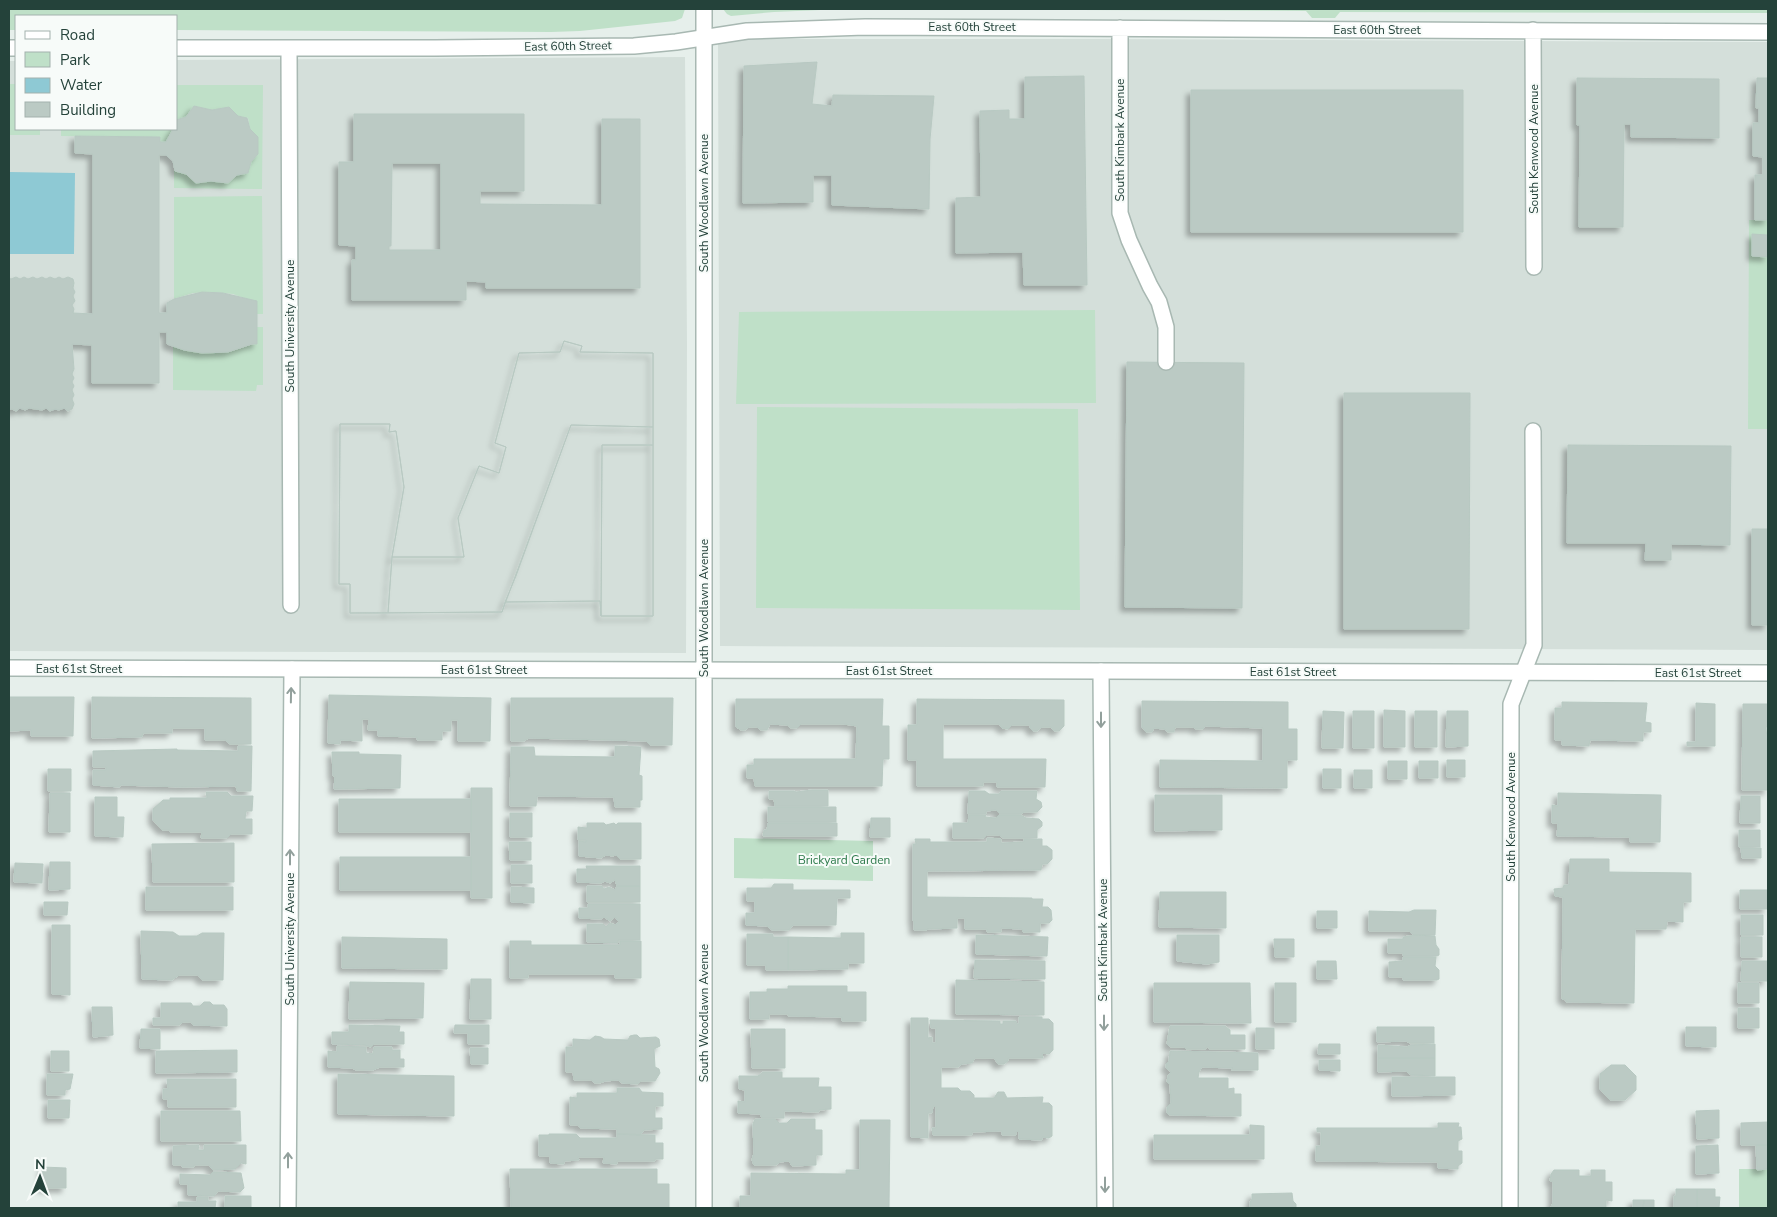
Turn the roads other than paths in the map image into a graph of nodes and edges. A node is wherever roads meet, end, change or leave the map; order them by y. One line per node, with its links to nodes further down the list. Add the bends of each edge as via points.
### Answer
1 (704, 9): 5 (street, South Woodlawn Avenue)
2 (1120, 28): 3 (street, East 60th Street); 5 (street, East 60th Street, via 865,27 747,31); 9 (street, South Kimbark Avenue, via 1120,213 1129,240 1159,302 1166,328)
3 (1533, 30): 4 (street, East 60th Street); 8 (street, South Kenwood Avenue)
4 (1768, 32)
5 (704, 38): 7 (street, East 60th Street, via 634,46); 14 (street, South Woodlawn Avenue)
6 (178, 48): 7 (street, East 60th Street)
7 (289, 48): 11 (street, South University Avenue)
8 (1534, 267)
9 (1166, 362)
10 (1533, 431): 16 (street, South Kenwood Avenue, via 1534,643)
11 (291, 605)
12 (9, 668): 13 (street, East 61st Street)
13 (292, 669): 14 (street, East 61st Street); 18 (street, South University Avenue, one-way to 13)
14 (704, 670): 15 (street, East 61st Street); 19 (street, South Woodlawn Avenue)
15 (1101, 671): 16 (street, East 61st Street); 20 (street, South Kimbark Avenue, one-way to 20)
16 (1523, 673): 17 (street, East 61st Street); 21 (street, South Kenwood Avenue, via 1511,704)
17 (1768, 673)
18 (288, 1208)
19 (704, 1208)
20 (1106, 1208)
21 (1510, 1208)

